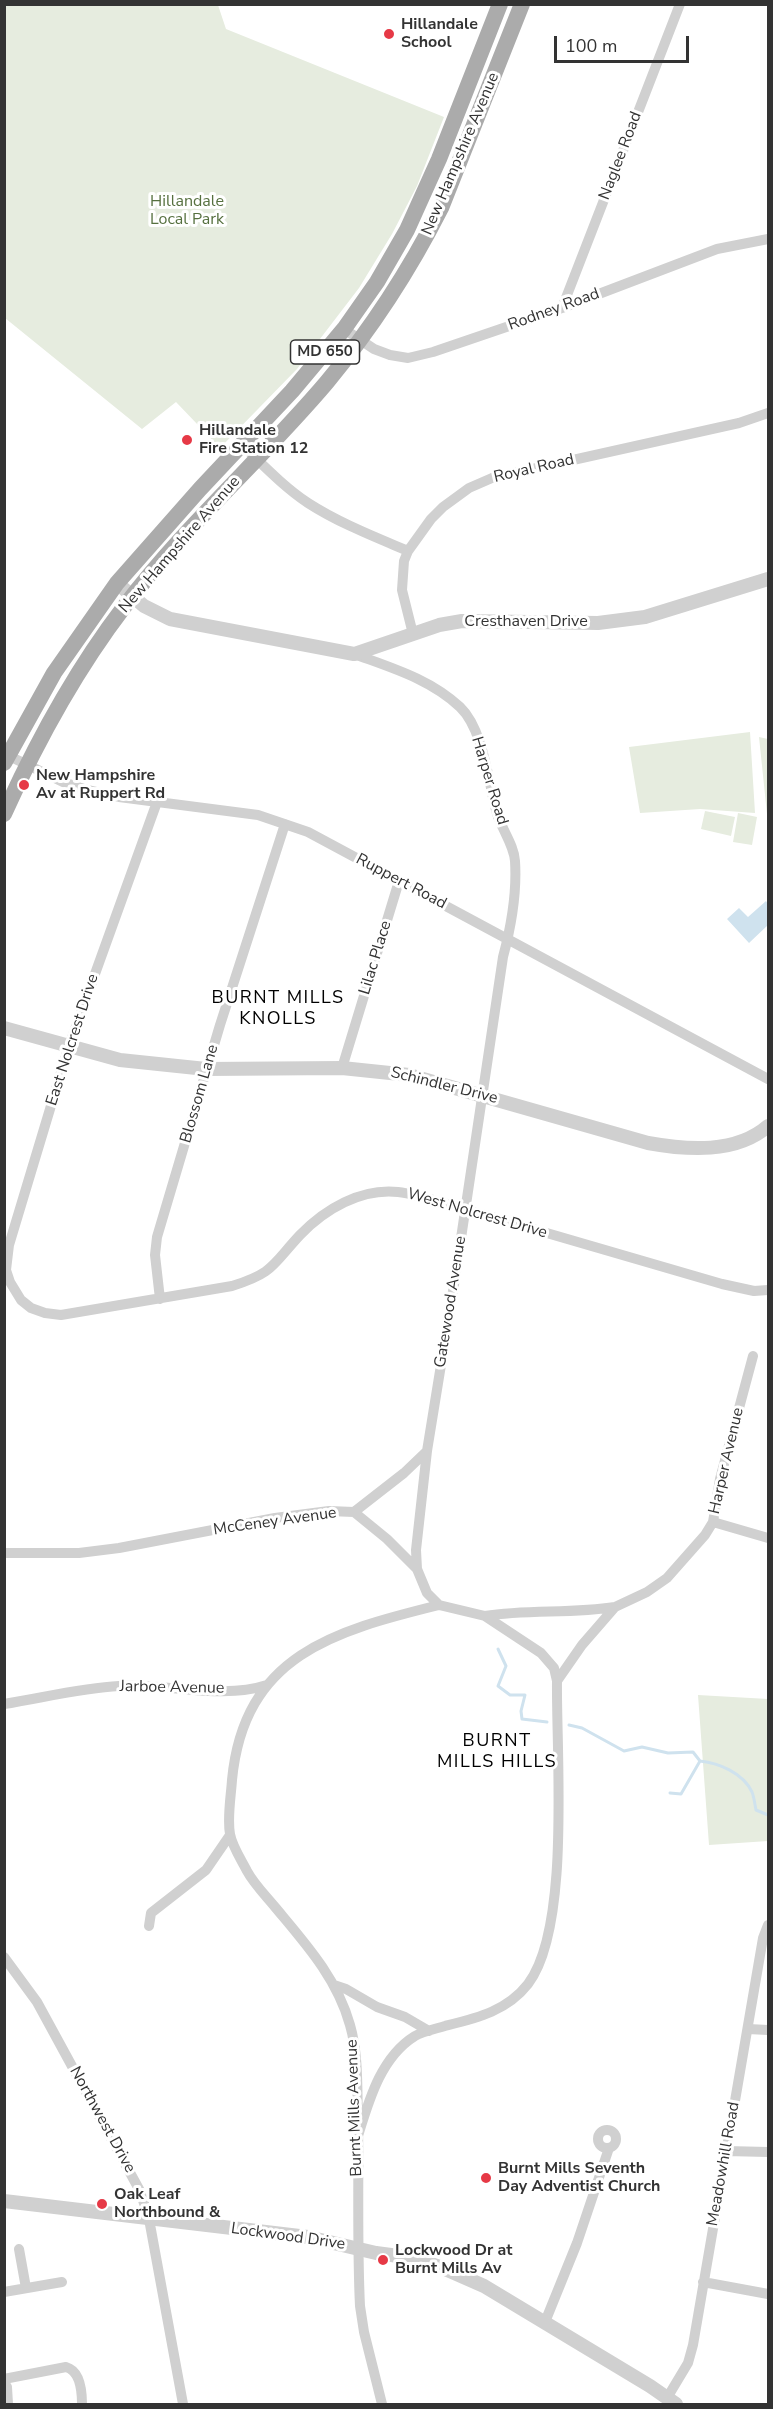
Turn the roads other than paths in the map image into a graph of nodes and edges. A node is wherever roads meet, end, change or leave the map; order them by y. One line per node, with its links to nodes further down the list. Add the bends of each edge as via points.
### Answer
1 (500, 4): 6 (main road, New Hampshire Avenue / MD 650, via 407,231)
2 (522, 4): 7 (main road, New Hampshire Avenue / MD 650, via 441,208 403,279)
3 (680, 4): 5 (street, Naglee Road)
4 (768, 238): 5 (street, Rodney Road, via 717,249)
5 (562, 308): 7 (street, Rodney Road, via 408,358 390,355)
6 (344, 328): 7 (street, Rodney Road); 9 (main road, New Hampshire Avenue / MD 650)
7 (361, 340): 10 (main road, New Hampshire Avenue / MD 650)
8 (768, 413): 11 (street, Royal Road, via 739,423 492,478 443,507)
9 (242, 445): 10 (street); 13 (main road, New Hampshire Avenue / MD 650)
10 (256, 459): 11 (street, via 308,503); 14 (main road, New Hampshire Avenue / MD 650)
11 (408, 551): 15 (street, Royal Road, via 402,590)
12 (768, 579): 15 (street, Cresthaven Drive, via 664,613 629,620 462,621)
13 (117, 582): 14 (street, Cresthaven Drive); 17 (main road, New Hampshire Avenue / MD 650, via 54,673)
14 (132, 596): 16 (street, Cresthaven Drive, via 170,619); 18 (main road, New Hampshire Avenue / MD 650, via 73,681)
15 (413, 634): 16 (street, Cresthaven Drive)
16 (354, 654): 23 (street, Harper Road, via 430,683 469,718 496,811 515,858)
17 (7, 759): 18 (street, Ruppert Road)
18 (27, 765): 19 (street, Ruppert Road, via 84,789); 20 (main road, New Hampshire Avenue / MD 650)
19 (157, 802): 21 (street, Ruppert Road, via 258,815); 25 (street, East Nolcrest Drive)
20 (4, 814)
21 (285, 824): 22 (street, Ruppert Road, via 308,832); 27 (street, Blossom Lane)
22 (399, 881): 23 (street, Ruppert Road); 26 (street, Lilac Place)
23 (508, 940): 28 (street, Ruppert Road); 29 (street, Gatewood Avenue)
24 (4, 1028): 25 (street, Schindler Drive)
25 (69, 1046): 27 (street, Schindler Drive, via 120,1060); 32 (street, East Nolcrest Drive, via 9,1245 6,1270)
26 (342, 1068): 27 (street, Schindler Drive); 29 (street, Schindler Drive, via 409,1075)
27 (206, 1069): 34 (street, Blossom Lane, via 157,1236)
28 (768, 1079)
29 (484, 1096): 30 (street, Schindler Drive, via 648,1143 680,1148 732,1144); 31 (street, Gatewood Avenue)
30 (768, 1126)
31 (465, 1211): 33 (street, West Nolcrest Drive, via 722,1284); 34 (street, West Nolcrest Drive, via 398,1192 358,1197 316,1219 275,1266 256,1279); 36 (street, Gatewood Avenue)
32 (10, 1282): 34 (street, West Nolcrest Drive, via 31,1308 61,1315)
33 (768, 1290)
34 (160, 1299)
35 (753, 1356): 38 (street, Harper Avenue, via 720,1479)
36 (427, 1451): 37 (street); 41 (street, Gatewood Avenue)
37 (354, 1512): 40 (street, McCeney Avenue, via 275,1518 79,1553); 41 (street, McCeney Avenue)
38 (713, 1522): 39 (street); 43 (street, Harper Avenue, via 667,1578)
39 (768, 1538)
40 (4, 1553)
41 (417, 1569): 42 (street, McCeney Avenue, via 427,1593)
42 (439, 1605): 44 (street); 46 (street, Burnt Mills Avenue, via 345,1631 292,1661)
43 (615, 1607): 44 (street); 45 (street, Harper Avenue)
44 (484, 1616): 45 (street, via 541,1653 554,1668)
45 (557, 1680): 55 (street, via 558,1848 542,1960 516,1998 496,2012)
46 (267, 1685): 47 (street, Jarboe Avenue, via 253,1690 118,1686); 48 (street, Burnt Mills Avenue, via 256,1701 235,1756)
47 (4, 1704)
48 (230, 1835): 50 (street, via 206,1870 151,1913); 52 (street, Burnt Mills Avenue, via 248,1872)
49 (768, 1925): 53 (street, Meadowhill Road)
50 (149, 1926)
51 (4, 1957): 61 (street, Northwest Drive, via 37,2002 140,2191)
52 (334, 1985): 55 (street); 56 (street, Burnt Mills Avenue, via 352,2034)
53 (748, 2029): 54 (street); 58 (street, Meadowhill Road)
54 (768, 2030)
55 (429, 2031): 56 (street, via 415,2037 385,2067 370,2095)
56 (358, 2136): 62 (street, Burnt Mills Avenue)
57 (609, 2148): 69 (street)
58 (726, 2151): 59 (street); 65 (street, Meadowhill Road)
59 (768, 2152)
60 (4, 2201): 61 (street, Lockwood Drive)
61 (149, 2219): 62 (street, Lockwood Drive, via 308,2237); 74 (street, Northwest Drive)
62 (358, 2247): 69 (street, Lockwood Drive, via 378,2245 484,2286); 75 (street, Burnt Mills Avenue, via 360,2306)
63 (19, 2250): 66 (street)
64 (62, 2282): 66 (street)
65 (703, 2282): 68 (street); 71 (street, Meadowhill Road, via 688,2363)
66 (26, 2288): 67 (street)
67 (4, 2292)
68 (768, 2294)
69 (545, 2322): 71 (street, Lockwood Drive, via 635,2377 652,2396)
70 (4, 2380): 72 (street); 73 (street, via 66,2367 73,2369)
71 (668, 2399)
72 (8, 2404)
73 (82, 2404)
74 (183, 2404)
75 (382, 2404)

